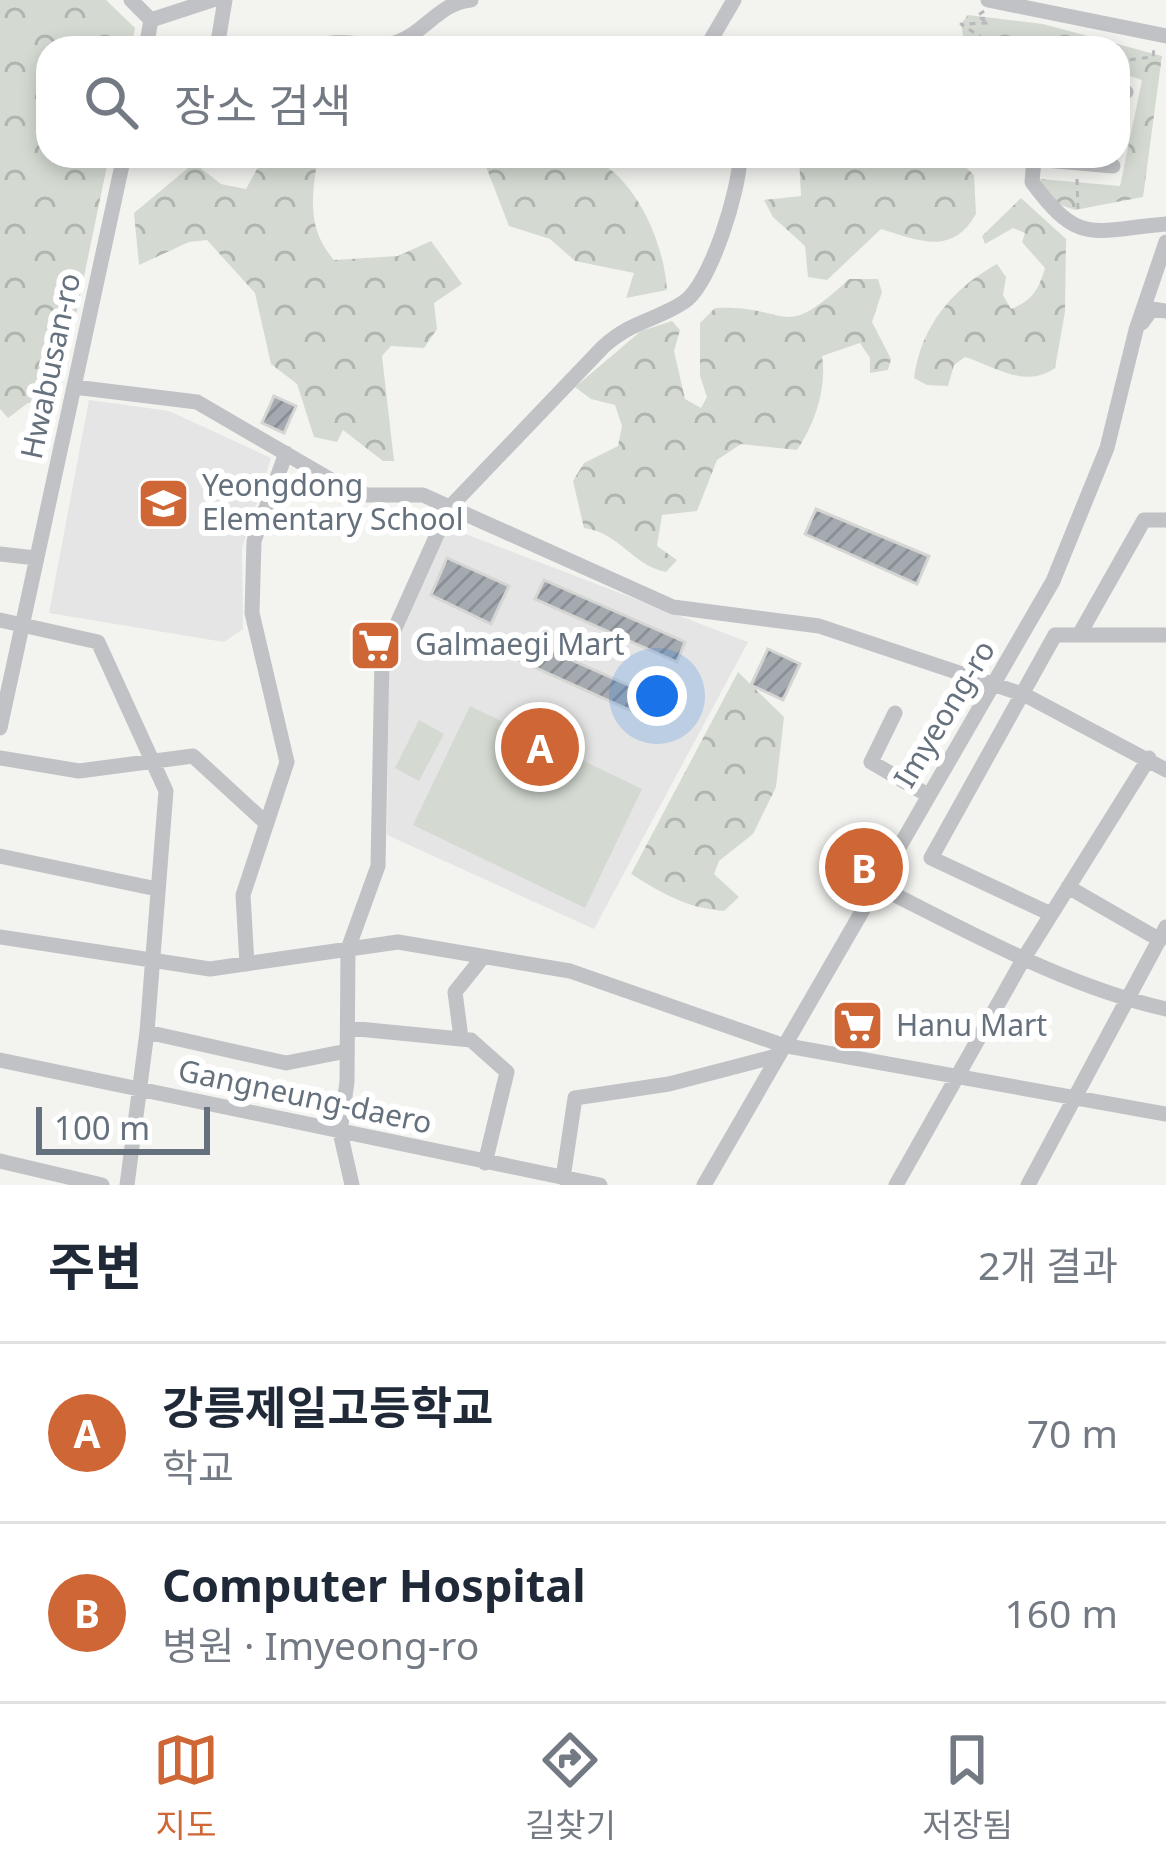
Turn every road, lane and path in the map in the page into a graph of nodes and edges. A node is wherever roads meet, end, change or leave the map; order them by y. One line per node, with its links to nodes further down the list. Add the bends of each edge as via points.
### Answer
1 (131, 0): 7 (street)
2 (212, 0): 7 (street)
3 (225, 0): 10 (street)
4 (471, 0): 11 (street, via 456,1)
5 (734, 0): 8 (street)
6 (988, 0): 14 (path, via 977,16 989,22 961,24); 15 (street)
7 (152, 20): 9 (street)
8 (721, 24): 12 (street); 13 (street)
9 (149, 36)
10 (219, 36)
11 (405, 36)
12 (714, 36)
13 (722, 36)
14 (979, 36)
15 (1160, 43): 16 (path, via 1154,57)
16 (1130, 60)
17 (121, 168): 26 (street, Hwabusan-ro)
18 (737, 168): 28 (street, via 726,218 686,302 629,324)
19 (1033, 168): 22 (street, via 1033,182)
20 (1077, 168): 22 (path)
21 (1166, 224): 22 (street)
22 (1078, 231)
23 (1166, 242): 25 (street, Imyeong-ro)
24 (1166, 311): 25 (street, via 1152,309)
25 (1136, 330): 36 (street, Imyeong-ro, via 1077,532)
26 (74, 387): 27 (street, via 197,402); 31 (street, Hwabusan-ro)
27 (286, 453): 28 (street, via 367,496 423,495); 45 (street, via 254,541 252,614 286,762)
28 (449, 508): 36 (street, via 673,607 819,626); 53 (street, via 382,657 378,866)
29 (1166, 520): 34 (street, via 1144,520)
30 (0, 554): 31 (street)
31 (36, 558): 33 (street, Hwabusan-ro)
32 (0, 620): 33 (street)
33 (22, 625): 39 (street, Hwabusan-ro); 42 (street, via 98,642)
34 (1079, 635): 35 (street); 37 (street, via 1055,635)
35 (1166, 635)
36 (992, 688): 37 (street); 44 (street, Imyeong-ro)
37 (1025, 695): 41 (street); 50 (street, via 931,858)
38 (895, 713): 44 (street, via 871,763)
39 (0, 728)
40 (0, 758): 42 (street, via 79,771)
41 (1149, 758): 43 (street); 48 (street)
42 (152, 761): 45 (street, via 193,756); 49 (street, via 166,791)
43 (1166, 770)
44 (926, 794): 47 (street, Imyeong-ro)
45 (266, 823): 57 (street, via 243,895)
46 (0, 856): 49 (street)
47 (874, 885): 55 (street); 63 (street, Imyeong-ro)
48 (1068, 887): 50 (street); 51 (street)
49 (157, 889): 56 (street)
50 (1051, 914): 55 (street)
51 (1163, 933): 58 (street)
52 (0, 937): 56 (street)
53 (348, 949): 54 (street, via 398,942); 57 (street); 60 (street)
54 (482, 956): 62 (street, via 455,992); 63 (street, via 570,971)
55 (1024, 958): 58 (street); 66 (street)
56 (151, 960): 57 (street, via 210,969); 61 (street)
57 (247, 964)
58 (1129, 1001): 59 (street); 68 (street)
59 (1166, 1010)
60 (348, 1028): 62 (street); 64 (street)
61 (147, 1032): 64 (street, via 286,1063); 67 (street)
62 (461, 1038): 72 (street, via 507,1072)
63 (779, 1050): 66 (street); 73 (street, via 669,1084 575,1098); 78 (street, Imyeong-ro)
64 (347, 1051): 70 (street)
65 (0, 1060): 67 (street, Gangneung-daero)
66 (961, 1075): 68 (street); 79 (street)
67 (141, 1090): 70 (street, Gangneung-daero); 75 (street)
68 (1073, 1098): 69 (street); 80 (street)
69 (1166, 1114)
70 (340, 1132): 72 (street, Gangneung-daero); 76 (street)
71 (0, 1161): 74 (street)
72 (485, 1163): 73 (street, Gangneung-daero)
73 (557, 1180): 77 (street, Gangneung-daero)
74 (102, 1185)
75 (128, 1185)
76 (352, 1185)
77 (600, 1185)
78 (704, 1185)
79 (896, 1185)
80 (1028, 1185)

